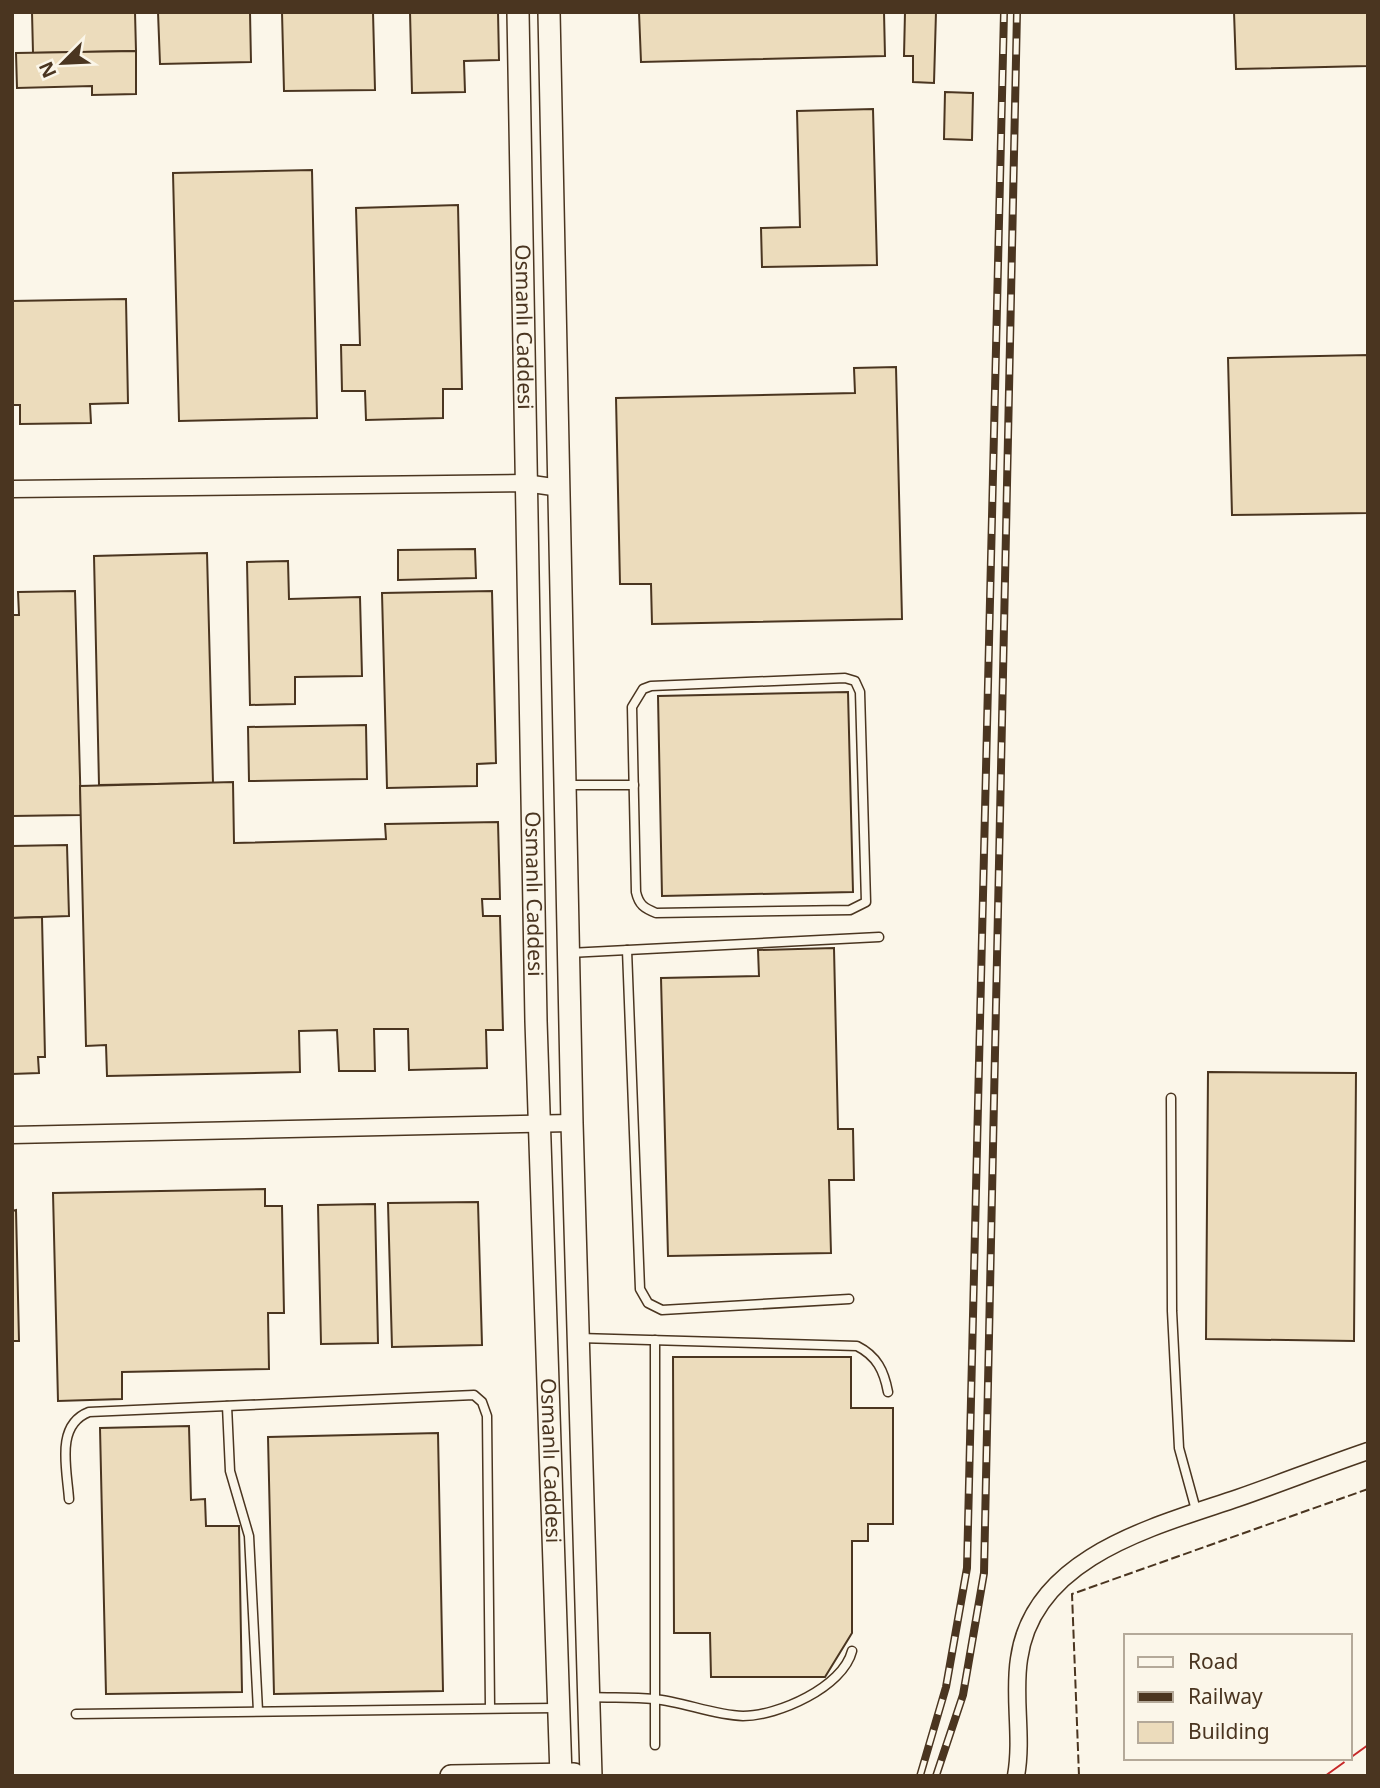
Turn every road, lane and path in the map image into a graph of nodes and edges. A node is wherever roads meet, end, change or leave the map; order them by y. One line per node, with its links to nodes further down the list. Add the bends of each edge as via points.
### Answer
1 (518, 12): 3 (street, Osmanlı Caddesi)
2 (549, 12): 4 (street)
3 (518, 53): 4 (street); 5 (street, Osmanlı Caddesi)
4 (550, 55): 6 (street)
5 (525, 484): 6 (street); 7 (street); 8 (street, Osmanlı Caddesi)
6 (561, 488): 9 (street)
7 (12, 489)
8 (531, 755): 9 (street); 16 (street, Osmanlı Caddesi)
9 (565, 756): 10 (street)
10 (566, 785): 11 (lane); 14 (street)
11 (634, 786): 11 (lane, via 632,707 643,689 855,681 860,692 866,902 850,910 656,913 645,909 636,892)
12 (879, 937): 13 (lane)
13 (627, 950): 14 (lane); 19 (lane, via 643,1297 662,1310)
14 (569, 953): 17 (street)
15 (1171, 1098): 26 (lane, via 1172,1311 1179,1448)
16 (540, 1122): 17 (street); 18 (street); 31 (street, Osmanlı Caddesi)
17 (572, 1123): 20 (street)
18 (12, 1135)
19 (849, 1299)
20 (579, 1338): 21 (lane); 28 (street)
21 (655, 1340): 22 (lane, via 857,1346 879,1364); 29 (lane)
22 (888, 1392)
23 (227, 1406): 25 (lane, via 77,1416 67,1434); 30 (lane, via 474,1395 482,1402 487,1416); 32 (lane, via 230,1471 249,1536)
24 (1368, 1451): 26 (street)
25 (69, 1499)
26 (1196, 1510): 39 (street, via 1095,1555 1070,1572 1042,1603 1029,1624 1019,1659)
27 (852, 1651): 29 (lane, via 838,1677 799,1701 757,1715 719,1713)
28 (590, 1697): 29 (lane); 37 (street)
29 (655, 1699): 34 (lane)
30 (491, 1707): 31 (lane); 32 (lane)
31 (560, 1708): 36 (street, Osmanlı Caddesi)
32 (258, 1711): 33 (lane)
33 (76, 1714)
34 (655, 1745)
35 (523, 1775): 36 (street); 38 (street)
36 (561, 1775): 37 (street)
37 (591, 1775)
38 (451, 1776)
39 (1016, 1776)

